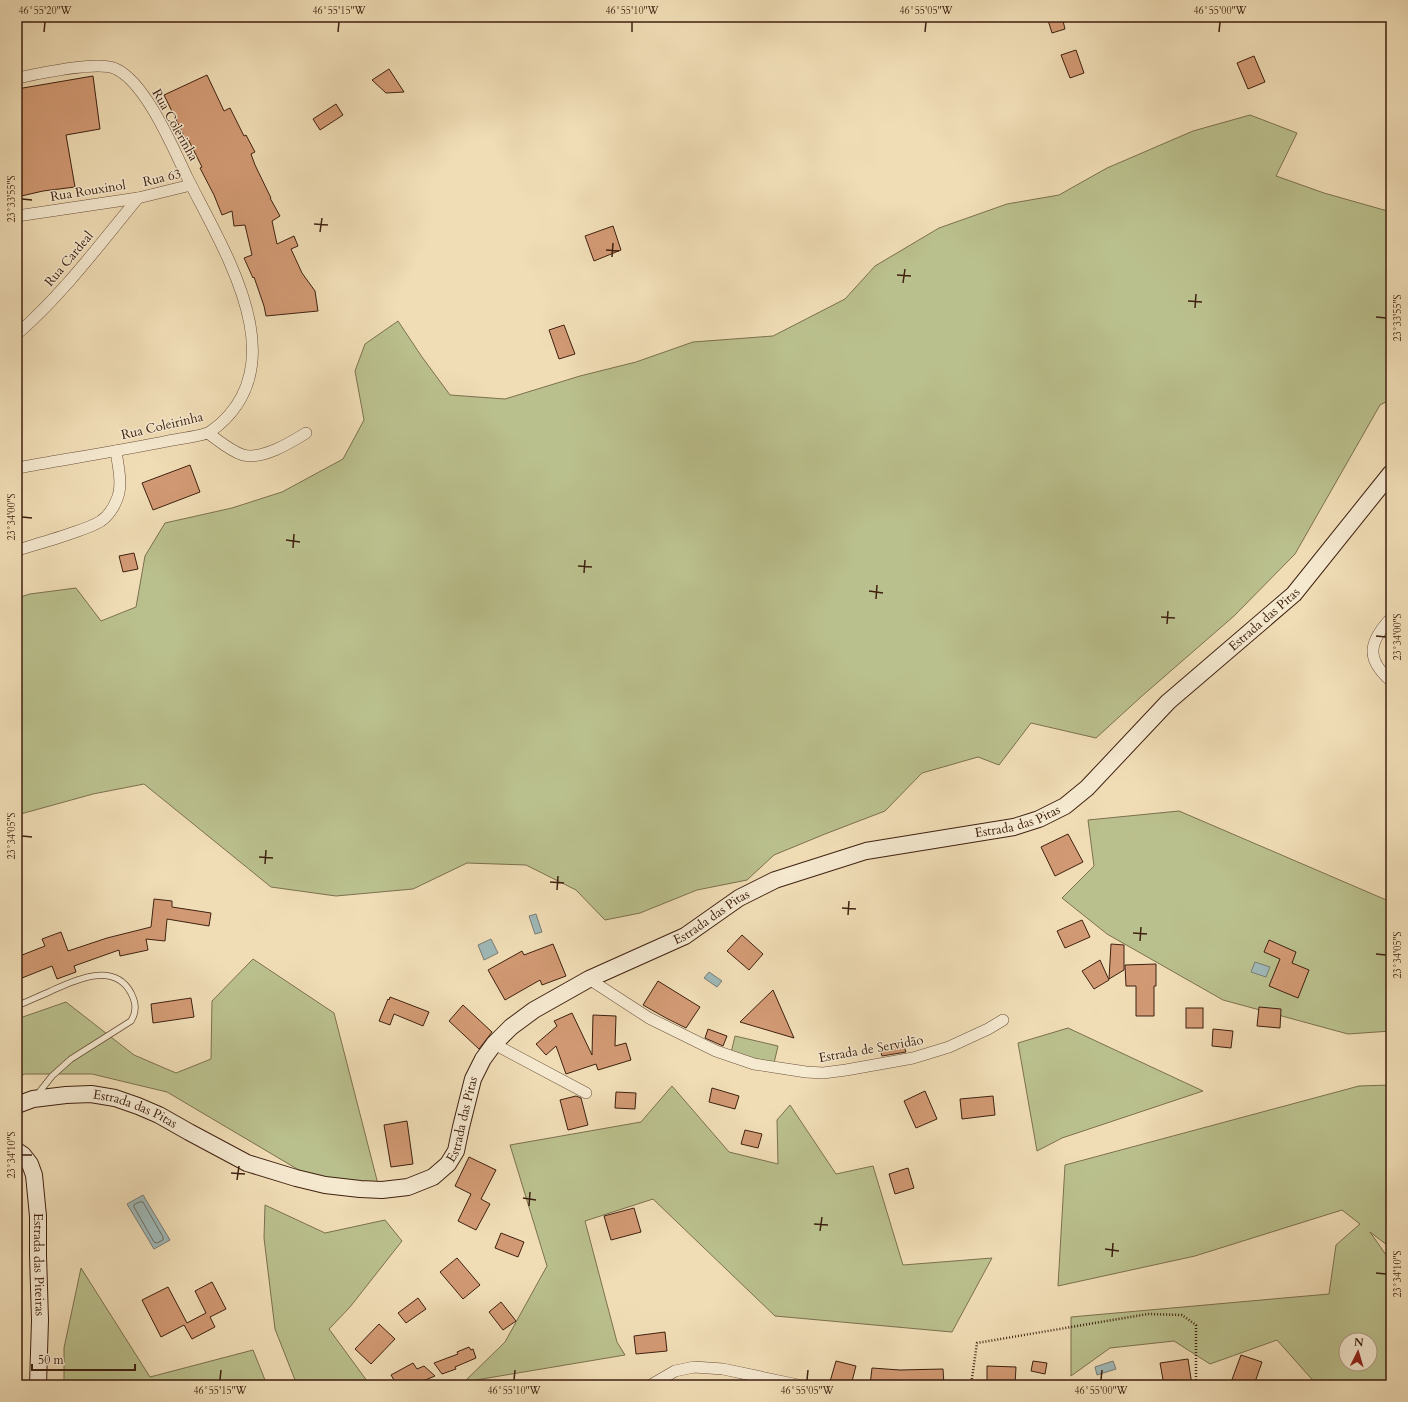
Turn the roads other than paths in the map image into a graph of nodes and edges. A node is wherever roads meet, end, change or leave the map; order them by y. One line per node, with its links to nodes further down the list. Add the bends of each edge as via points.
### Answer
1 (17, 78): 2 (street, Rua Colerinha, via 89,66 115,68 126,75 148,101)
2 (191, 185): 3 (street, Rua 63); 6 (street, Rua Coleirinha, via 242,290 250,321 252,343 248,381 240,399 228,415)
3 (138, 198): 4 (street, Rua Rouxinol); 5 (street, Rua Cardeal, via 58,294)
4 (17, 216)
5 (17, 334)
6 (208, 433): 7 (street, via 242,454 255,456 272,451); 8 (street, Rua Coleirinha)
7 (306, 433)
8 (116, 451): 9 (street, Rua Coleirinha); 11 (street, via 120,488 112,510 101,521 88,528)
9 (17, 468)
10 (1391, 473): 14 (street, Estrada das Pitas, via 1294,594 1168,702 1087,788 1065,806 1039,819 1014,827 866,851 775,880 739,898 685,936)
11 (17, 550)
12 (1391, 618): 13 (street, via 1376,638 1374,654 1377,666)
13 (1391, 681)
14 (589, 980): 16 (street, Estrada de Servidão, via 649,1018 716,1051 754,1064 806,1072 846,1070 913,1058 949,1047); 17 (street, Estrada das Pitas, via 534,1010)
15 (17, 1006): 19 (lane, via 89,976 105,975 126,986 136,1007 131,1021 71,1059 52,1076)
16 (1003, 1020)
17 (494, 1044): 18 (street); 19 (street, Estrada das Pitas, via 473,1079 456,1151 448,1164 433,1177 408,1187 360,1189 296,1178 247,1163 159,1114 115,1098 91,1094)
18 (586, 1094)
19 (33, 1099): 20 (street, Estrada das Pitas)
20 (17, 1105)
21 (17, 1151): 23 (street, Estrada das Piteiras, via 30,1164 34,1175 38,1216)
22 (757, 1381): 24 (street, via 723,1369 694,1367 676,1371); 25 (street)
23 (38, 1385)
24 (651, 1385)
25 (798, 1385)

